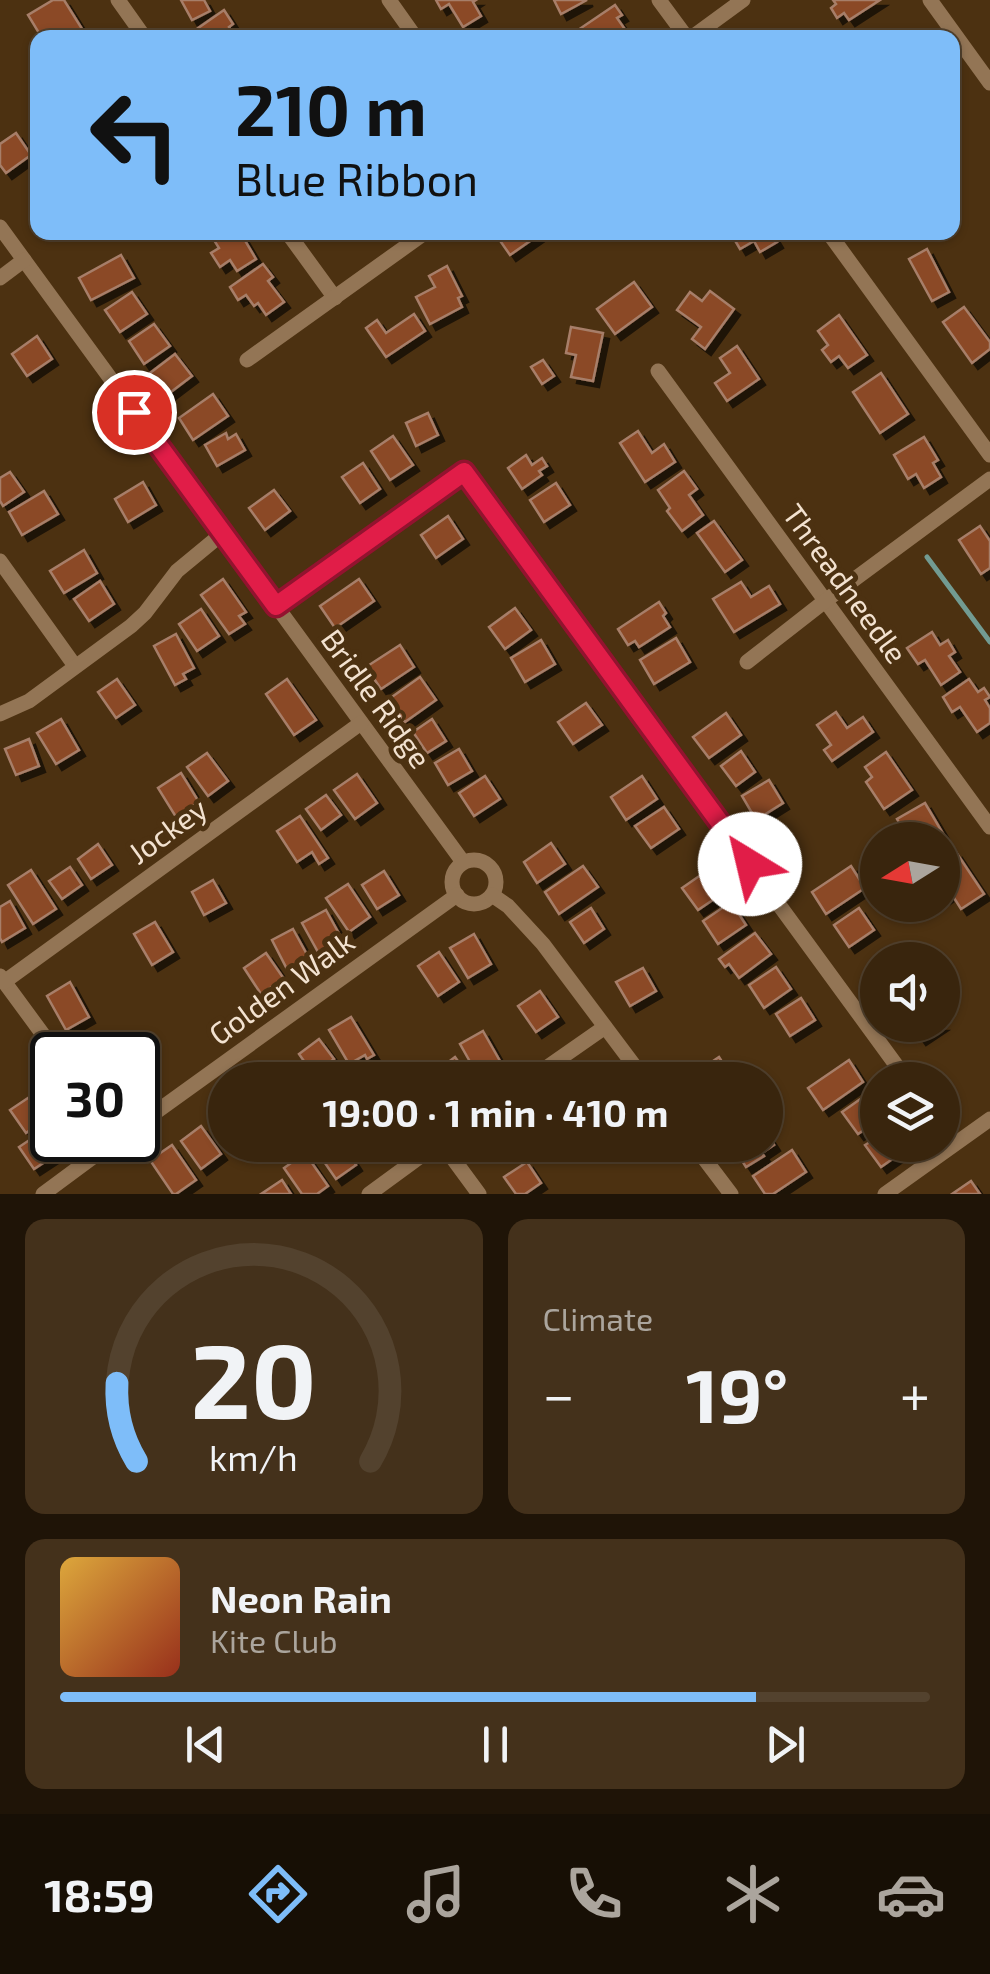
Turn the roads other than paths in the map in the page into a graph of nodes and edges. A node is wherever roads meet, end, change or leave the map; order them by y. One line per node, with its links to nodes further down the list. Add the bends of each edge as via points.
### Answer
1 (118, 0): 6 (street)
2 (389, 0): 7 (street)
3 (659, 0): 8 (street)
4 (743, 0): 9 (street)
5 (930, 0): 10 (street)
6 (139, 30)
7 (410, 30)
8 (683, 30)
9 (700, 30)
10 (952, 30)
11 (960, 42): 12 (street)
12 (990, 83)
13 (3, 238): 17 (street, Bridle Ridge)
14 (293, 240): 19 (street)
15 (415, 240): 19 (street)
16 (834, 240): 22 (street)
17 (24, 260): 18 (street); 24 (street, Bridle Ridge)
18 (0, 278)
19 (335, 298): 20 (street)
20 (247, 360)
21 (658, 372): 26 (street, Threadneedle)
22 (990, 455)
23 (990, 479): 26 (street)
24 (222, 533): 27 (street, Bridle Ridge); 29 (street, via 177,571 131,626)
25 (0, 561): 29 (street)
26 (825, 601): 28 (street); 32 (street, Threadneedle)
27 (276, 606): 31 (street, Bridle Ridge); 41 (street, via 464,472)
28 (747, 662)
29 (76, 666): 30 (street)
30 (0, 714)
31 (361, 723): 33 (street, Bridle Ridge); 36 (street, Jockey)
32 (990, 827)
33 (463, 862): 34 (street, via 452,878); 35 (street, Bridle Ridge, via 490,866 496,880)
34 (457, 895): 35 (street, via 478,903); 42 (street, Golden Walk)
35 (492, 895): 37 (street, Bridle Ridge, via 533,933)
36 (2, 979): 38 (street)
37 (605, 1027): 39 (street); 40 (street, Bridle Ridge)
38 (41, 1032)
39 (555, 1062)
40 (631, 1062)
41 (894, 1062)
42 (160, 1108)
43 (990, 1120): 44 (street)
44 (960, 1141)
45 (86, 1162): 50 (street)
46 (415, 1162): 51 (street)
47 (453, 1162): 52 (street)
48 (707, 1162): 53 (street)
49 (930, 1162): 54 (street)
50 (43, 1194)
51 (369, 1194)
52 (479, 1194)
53 (731, 1194)
54 (886, 1194)

